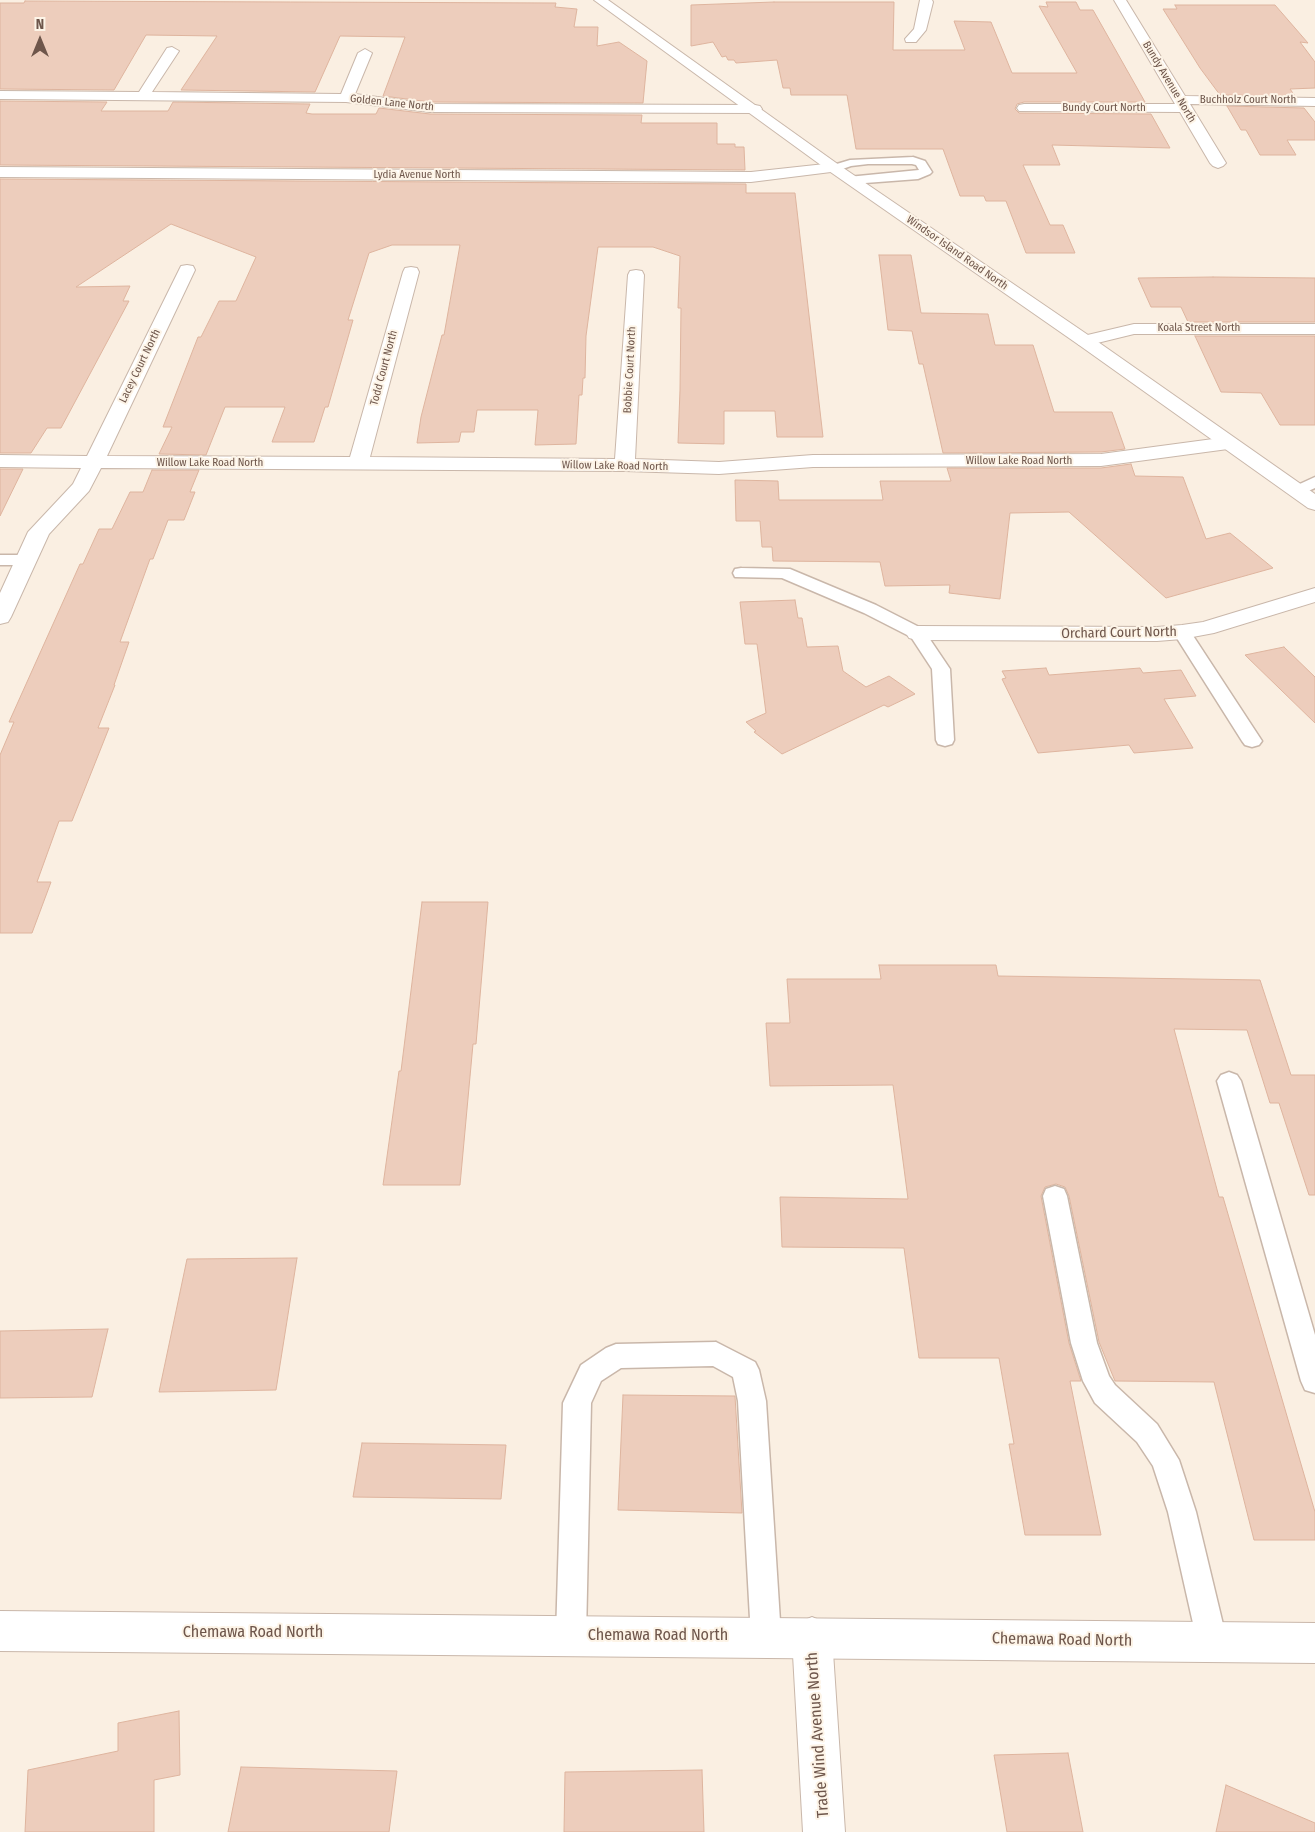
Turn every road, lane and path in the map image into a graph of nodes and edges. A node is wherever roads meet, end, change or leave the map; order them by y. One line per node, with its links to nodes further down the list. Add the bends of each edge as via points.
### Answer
1 (600, 0): 13 (street, Windsor Island Road North)
2 (926, 0): 4 (street, via 920,30)
3 (1120, 0): 11 (street, Bundy Avenue North)
4 (911, 39)
5 (172, 51): 8 (street)
6 (366, 53): 9 (street)
7 (0, 95): 8 (street, Golden Lane North)
8 (143, 96): 9 (street, Golden Lane North)
9 (346, 98): 13 (street, Golden Lane North, via 430,108)
10 (1315, 102): 11 (street, Buchholz Court North)
11 (1182, 104): 12 (street, Bundy Court North); 14 (street, Bundy Avenue North)
12 (1024, 108)
13 (755, 110): 15 (street, Windsor Island Road North)
14 (1218, 163)
15 (834, 168): 16 (street, Lydia Avenue North, via 751,177); 17 (street, Windsor Island Road North); 17 (lane, via 868,161 913,160 921,163 926,172)
16 (0, 172)
17 (852, 180): 22 (street, Windsor Island Road North)
18 (187, 270): 25 (street, Lacey Court North)
19 (411, 272): 26 (street, Todd Court North)
20 (636, 275): 27 (street, Bobbie Court North)
21 (1315, 329): 22 (street, Koala Street North, via 1141,328)
22 (1085, 341): 23 (street, Windsor Island Road North)
23 (1228, 443): 27 (street, Willow Lake Road North, via 1129,458 1073,461 842,460 720,468); 29 (street, Windsor Island Road North)
24 (0, 461): 25 (street, Willow Lake Road North)
25 (93, 462): 26 (street, Willow Lake Road North); 32 (street, Lacey Court North, via 82,487 38,532)
26 (358, 463): 27 (street, Willow Lake Road North)
27 (624, 465)
28 (1315, 482): 29 (lane)
29 (1297, 492): 30 (street, Windsor Island Road North)
30 (1315, 504)
31 (0, 560): 32 (lane)
32 (26, 560): 35 (street, Lacey Court North)
33 (741, 574): 37 (lane, via 784,574 870,609)
34 (1315, 595): 36 (street, Orchard Court North, via 1206,628)
35 (0, 617)
36 (1182, 632): 37 (street, Orchard Court North); 39 (lane)
37 (917, 633): 38 (lane, via 941,669)
38 (945, 740)
39 (1252, 741)
40 (1229, 1081): 42 (lane)
41 (1055, 1196): 47 (lane, via 1084,1344 1097,1380 1106,1394 1147,1433 1165,1460 1179,1502)
42 (1315, 1381)
43 (0, 1631): 44 (street, Chemawa Road North)
44 (571, 1636): 45 (street, Chemawa Road North); 45 (lane, via 576,1403 591,1373 616,1356 716,1354 745,1370 752,1401)
45 (766, 1637): 46 (street, Chemawa Road North)
46 (812, 1637): 47 (street, Chemawa Road North); 49 (street, Trade Wind Avenue North)
47 (1212, 1641): 48 (street, Chemawa Road North)
48 (1315, 1643)
49 (824, 1832)

